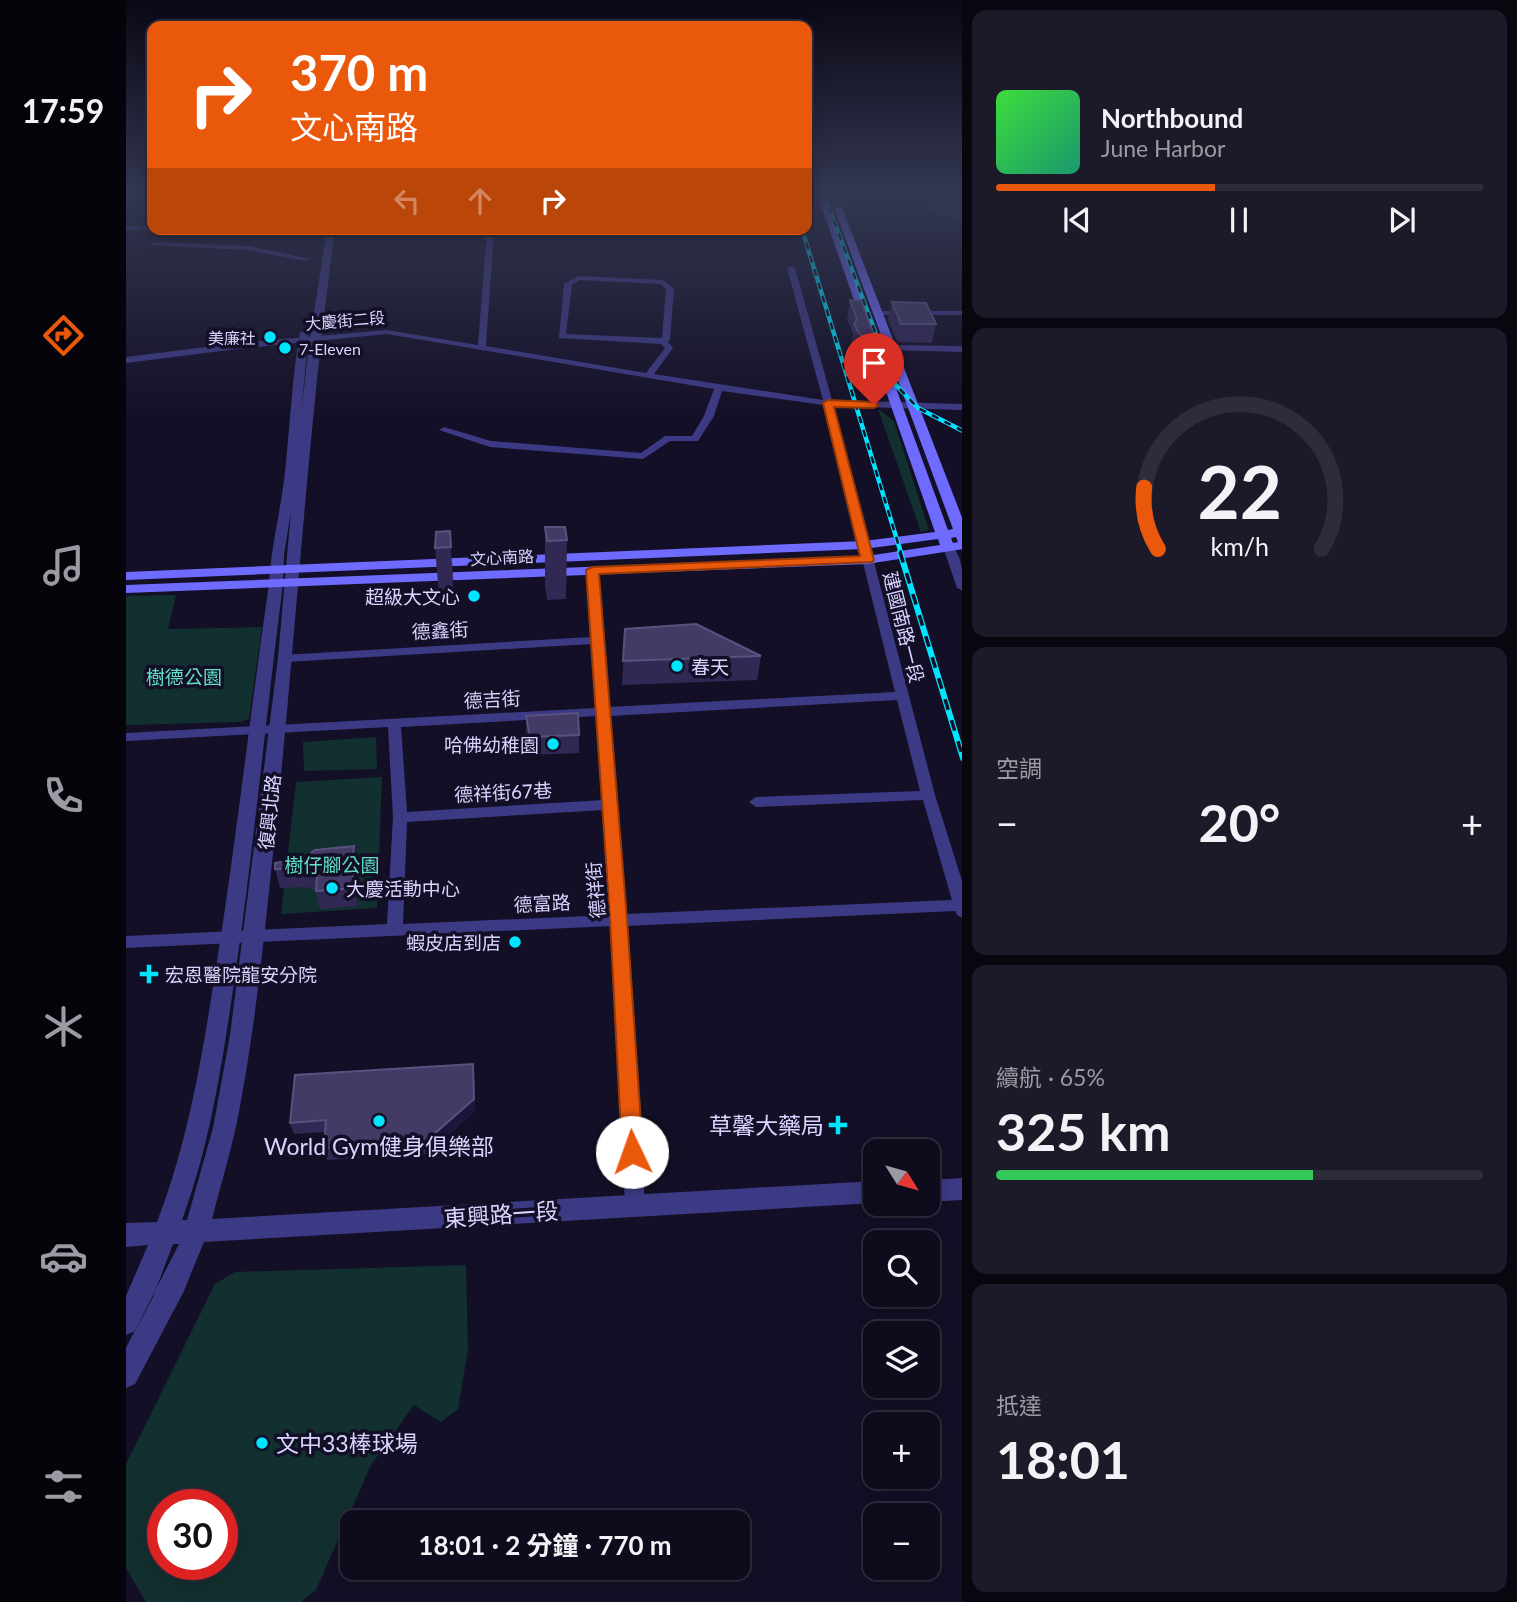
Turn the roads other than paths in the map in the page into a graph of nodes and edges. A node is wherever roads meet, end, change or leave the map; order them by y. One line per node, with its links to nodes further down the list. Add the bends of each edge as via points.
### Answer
1 (791, 268): 16 (street, 建國南路一段)
2 (320, 269): 8 (street, 復興北路)
3 (489, 269): 10 (street)
4 (848, 269): 17 (main road)
5 (862, 269): 6 (main road)
6 (879, 313): 7 (street); 11 (main road)
7 (962, 313)
8 (310, 339): 10 (street, 大慶街二段, via 387,332); 13 (street, 大慶街二段); 25 (street, 復興北路, via 299,369)
9 (663, 342): 9 (street, via 562,336 568,284 579,278 663,282 670,289 667,339); 14 (street, via 669,348)
10 (482, 347): 14 (street, 大慶街二段)
11 (892, 348): 12 (street); 18 (main road)
12 (962, 349)
13 (126, 360)
14 (648, 376): 15 (street, 大慶街二段)
15 (719, 387): 16 (street, 大慶街二段); 20 (street, via 695,439 668,438 643,456 489,444)
16 (828, 403): 17 (street, 大慶街二段); 22 (street, 建國南路一段)
17 (897, 406): 18 (street, 大慶街二段); 21 (main road)
18 (913, 407): 19 (street, 大慶街二段); 21 (main road)
19 (962, 407)
20 (444, 430)
21 (956, 538): 22 (main road, 文心南路); 27 (street)
22 (866, 553): 23 (main road, 文心南路); 25 (main road, 文心南路); 30 (street, 建國南路一段)
23 (592, 570): 25 (main road, 文心南路); 28 (street, 德祥街)
24 (126, 576): 25 (main road, 文心南路)
25 (284, 576): 26 (main road, 文心南路); 29 (street, 復興北路); 33 (street, 復興北路)
26 (126, 589)
27 (962, 589)
28 (597, 640): 29 (street, 德鑫街); 31 (street, 德祥街)
29 (286, 658): 34 (street, 復興北路)
30 (902, 696): 31 (street, 德吉街); 36 (street, 建國南路一段)
31 (603, 713): 32 (street, 德吉街); 37 (street, 德祥街)
32 (394, 723): 34 (street, 德吉街); 39 (street)
33 (257, 730): 34 (street, 德吉街); 35 (street, 德吉街); 44 (street, 復興北路)
34 (277, 730): 43 (street, 復興北路)
35 (126, 738)
36 (928, 796): 38 (street); 40 (street, 建國南路一段)
37 (608, 803): 39 (street, 德祥街67巷); 41 (street, 德祥街)
38 (756, 803)
39 (400, 817): 42 (street)
40 (961, 909): 41 (street, 德富路)
41 (619, 919): 42 (street, 德富路); 49 (street, 德祥街)
42 (395, 930): 43 (street, 德富路)
43 (254, 934): 44 (street, 德富路); 50 (street, 復興北路, via 224,1128)
44 (232, 936): 45 (street, 德富路); 51 (street, 復興北路, via 211,1069)
45 (126, 942)
46 (962, 1189): 47 (street)
47 (940, 1190)
48 (863, 1193): 49 (street, 東興路一段)
49 (635, 1205): 50 (street, 東興路一段)
50 (196, 1232): 51 (street, 東興路一段); 54 (street, 復興北路)
51 (166, 1234): 52 (street, 東興路一段); 53 (street, 復興北路)
52 (126, 1235)
53 (126, 1322)
54 (126, 1375)

